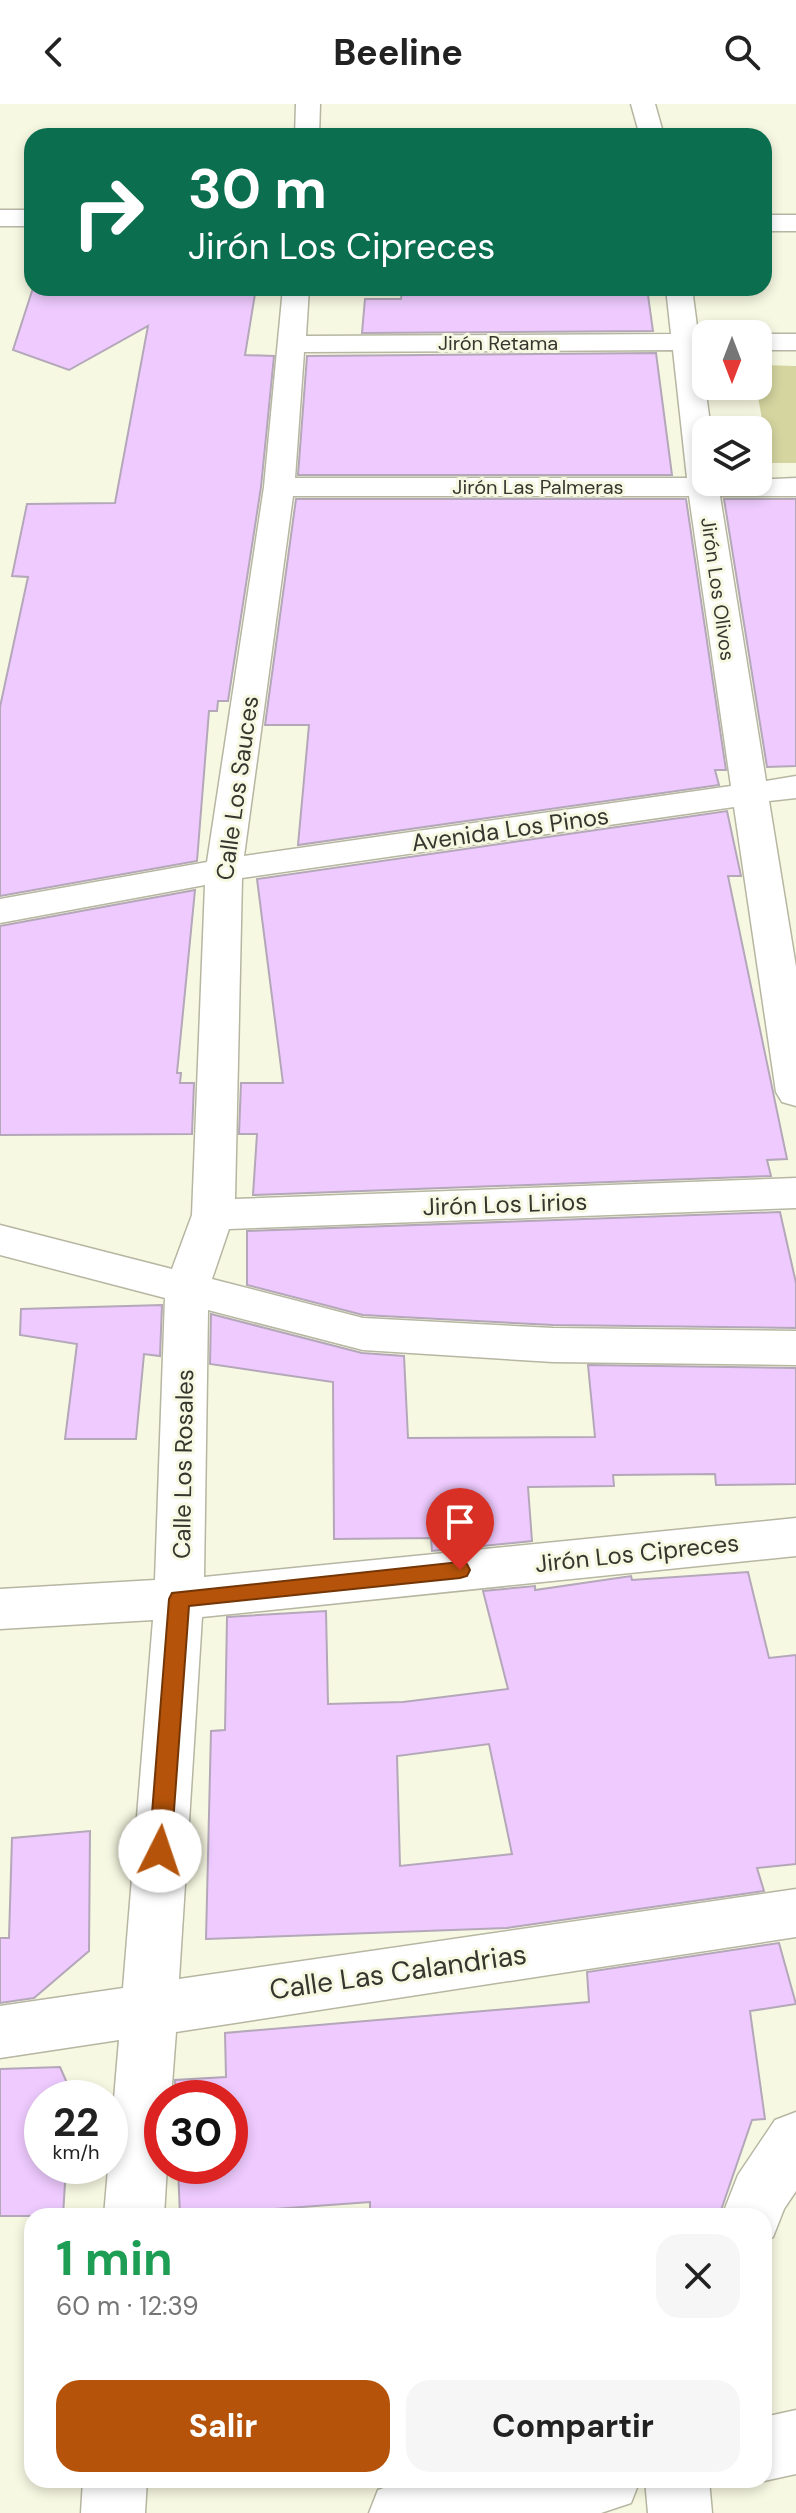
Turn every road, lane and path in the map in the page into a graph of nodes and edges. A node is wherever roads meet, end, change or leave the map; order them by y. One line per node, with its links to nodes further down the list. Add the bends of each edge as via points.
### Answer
1 (308, 104): 3 (street)
2 (643, 104): 4 (street)
3 (307, 128)
4 (650, 128)
5 (0, 218): 6 (street)
6 (24, 218)
7 (772, 223): 8 (street)
8 (796, 223)
9 (295, 296): 15 (street, Calle Los Sauces)
10 (682, 296): 11 (street, Jirón Los Olivos)
11 (692, 327)
12 (692, 342): 15 (street, Jirón Retama)
13 (772, 342): 14 (street)
14 (796, 342)
15 (289, 344): 17 (street, Calle Los Sauces)
16 (692, 486): 17 (street, Jirón Las Palmeras)
17 (279, 487): 23 (street, Calle Los Sauces)
18 (772, 487): 19 (street, Jirón Las Palmeras)
19 (796, 487)
20 (704, 496): 22 (street, Jirón Los Olivos)
21 (796, 787): 22 (street, Avenida Los Pinos)
22 (748, 795): 23 (street, Avenida Los Pinos); 25 (street, Jirón Los Olivos)
23 (224, 870): 24 (street, Avenida Los Pinos); 27 (street, Calle Los Sauces)
24 (0, 911)
25 (796, 1092)
26 (796, 1193): 27 (street, Jirón Los Lirios)
27 (213, 1215): 29 (street, Calle Los Sauces)
28 (0, 1240): 29 (street)
29 (187, 1287): 30 (street, via 363,1334 553,1345); 32 (street, Calle Los Rosales)
30 (796, 1348)
31 (796, 1537): 32 (street, Jirón Los Cipreces)
32 (179, 1599): 33 (street, Jirón Los Cipreces); 35 (street, Calle Los Rosales)
33 (0, 1609)
34 (796, 1913): 35 (street, Calle Las Calandrias)
35 (148, 2009): 36 (street, Calle Las Calandrias); 38 (street, Calle Los Rosales)
36 (0, 2032)
37 (796, 2140): 39 (street)
38 (135, 2208)
39 (755, 2208)
40 (796, 2442): 41 (street)
41 (772, 2447)
42 (115, 2488): 45 (street)
43 (558, 2488): 46 (street)
44 (678, 2488): 47 (street)
45 (113, 2513)
46 (401, 2513)
47 (680, 2513)

